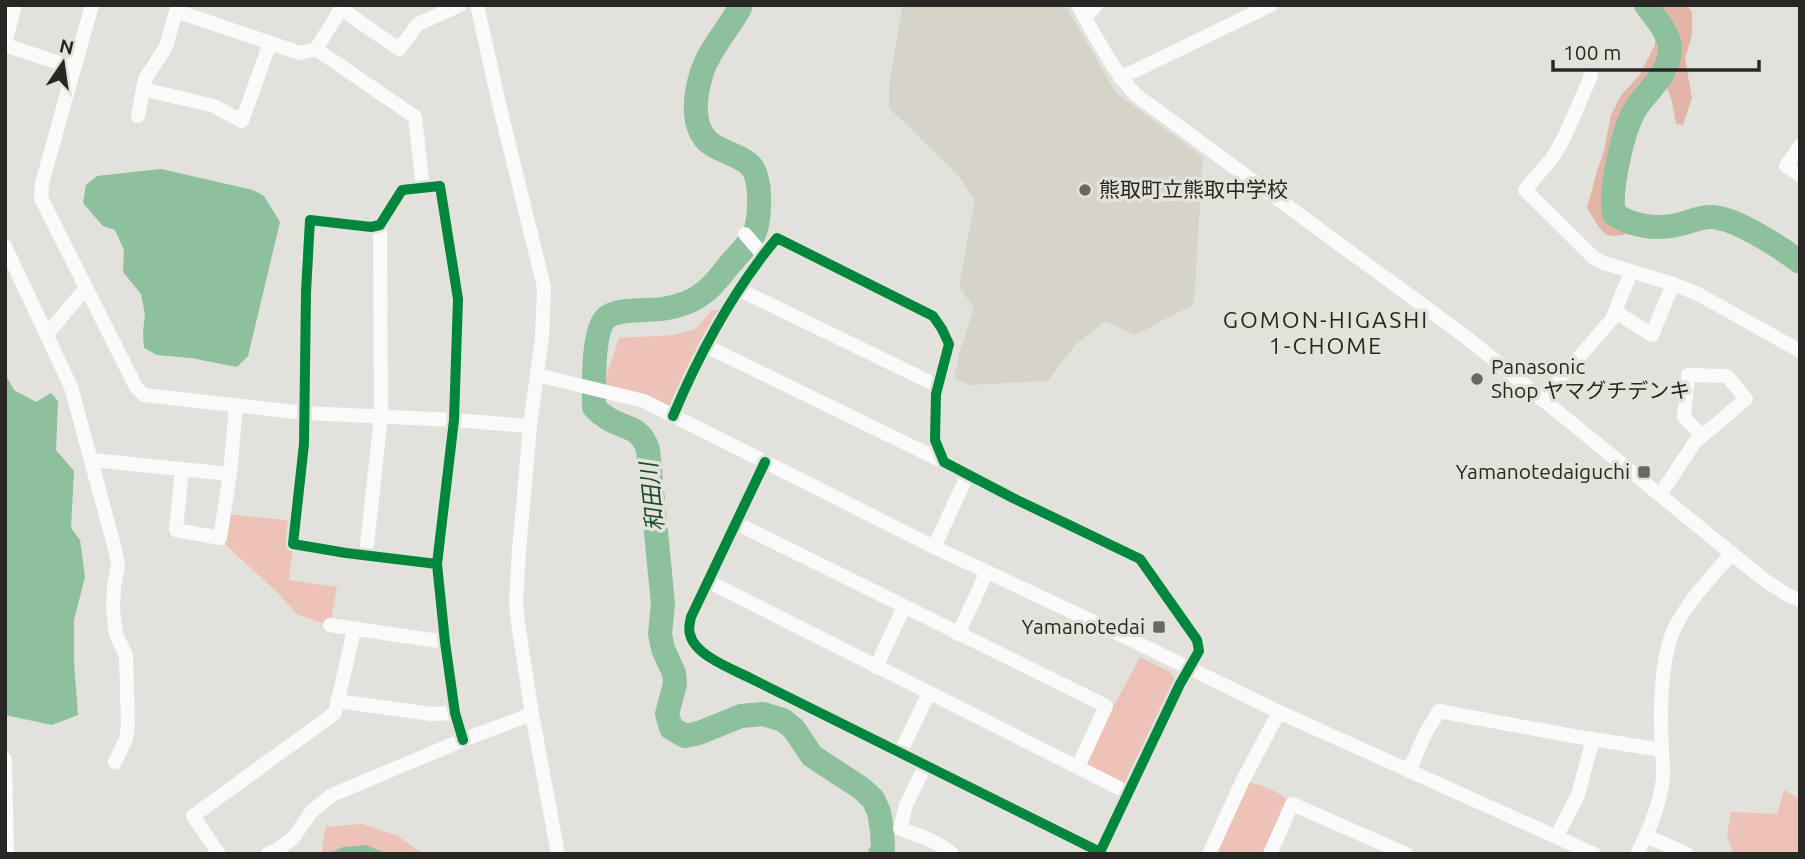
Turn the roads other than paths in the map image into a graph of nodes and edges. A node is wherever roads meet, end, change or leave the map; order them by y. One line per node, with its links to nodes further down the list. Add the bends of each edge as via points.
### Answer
1 (15, 5): 9 (street)
2 (92, 5): 11 (street)
3 (460, 5): 10 (street, via 418,24 399,49 341,9)
4 (477, 5): 31 (street, via 544,287)
5 (1096, 5): 7 (street)
6 (1271, 5): 13 (street)
7 (1081, 12): 13 (street)
8 (270, 43): 10 (street, via 300,53); 14 (street, via 176,11 166,47); 14 (street, via 242,121 214,106)
9 (5, 44): 11 (street)
10 (316, 49): 18 (street, via 415,117)
11 (74, 68): 25 (street, via 41,198)
12 (1591, 76): 23 (street, via 1564,138 1525,190 1594,258)
13 (1120, 78): 33 (street, via 1136,95 1466,337)
14 (143, 89): 15 (street)
15 (138, 116)
16 (1800, 145): 17 (street, via 1786,166)
17 (1800, 175)
18 (424, 188): 19 (street, via 402,190); 38 (street, via 440,186 458,299)
19 (380, 225): 35 (street, via 310,220); 36 (street)
20 (745, 234): 22 (street)
21 (5, 246): 28 (street)
22 (759, 252): 26 (street); 32 (street, via 777,238 933,316 949,344)
23 (1631, 272): 24 (street); 27 (street)
24 (1673, 284): 27 (street, via 1652,335); 30 (street)
25 (86, 288): 28 (street); 34 (street, via 144,395)
26 (738, 289): 29 (street); 32 (street)
27 (1616, 313): 33 (street)
28 (47, 334): 41 (street, via 71,387)
29 (706, 346): 37 (street); 43 (street)
30 (1800, 351)
31 (537, 375): 37 (street, via 644,401); 39 (street)
32 (938, 386): 43 (street, via 935,440)
33 (1542, 400): 47 (street)
34 (236, 406): 35 (street); 45 (street)
35 (305, 413): 36 (street); 51 (street, via 293,544)
36 (381, 416): 38 (street); 51 (street)
37 (673, 416): 42 (street)
38 (454, 420): 39 (street); 52 (street)
39 (530, 426): 67 (street, via 516,601)
40 (1702, 436): 40 (street, via 1746,399 1727,376 1688,374 1684,417); 47 (street)
41 (92, 460): 44 (street); 73 (street, via 118,564 113,609 116,634 126,656 128,726)
42 (765, 462): 48 (street); 49 (street)
43 (944, 462): 46 (street)
44 (182, 470): 45 (street); 45 (street, via 176,530 220,538)
45 (230, 474)
46 (968, 474): 49 (street); 62 (street, via 1140,559 1197,640 1199,651)
47 (1660, 495): 50 (street)
48 (736, 523): 54 (street); 56 (street)
49 (934, 547): 53 (street)
50 (1732, 553): 55 (street, via 1763,579); 70 (street, via 1683,612 1672,634 1664,669)
51 (366, 555): 52 (street)
52 (437, 565): 60 (street)
53 (987, 572): 59 (street); 62 (street)
54 (707, 581): 61 (street); 71 (street, via 691,617 689,634 696,647)
55 (1800, 600)
56 (904, 607): 59 (street); 61 (street)
57 (330, 625): 58 (street)
58 (354, 630): 60 (street); 64 (street)
59 (958, 634): 75 (street, via 1107,706)
60 (445, 642): 66 (street)
61 (876, 667): 63 (street)
62 (1188, 669): 65 (street); 77 (street)
63 (929, 693): 71 (street); 75 (street)
64 (337, 701): 66 (street); 81 (street, via 335,713 193,816)
65 (1279, 712): 76 (street); 85 (street)
66 (455, 713): 69 (street)
67 (532, 714): 69 (street); 83 (street)
68 (1593, 739): 70 (street); 76 (street, via 1439,711); 79 (street, via 1578,795)
69 (463, 740): 82 (street, via 332,795 312,811 293,838)
70 (1662, 750): 78 (street, via 1659,800)
71 (900, 753): 74 (street)
72 (5, 759): 80 (street)
73 (115, 762)
74 (925, 766): 77 (street, via 1100,852); 84 (street, via 900,829)
75 (1078, 767): 77 (street)
76 (1409, 771): 79 (street)
77 (1129, 793)
78 (1646, 836): 89 (street); 90 (street)
79 (1556, 837): 88 (street)
80 (7, 854)
81 (219, 854)
82 (268, 854)
83 (558, 854)
84 (952, 854)
85 (1209, 854)
86 (1270, 854): 87 (street, via 1292,804)
87 (1406, 854)
88 (1594, 854)
89 (1637, 854)
90 (1687, 854)

